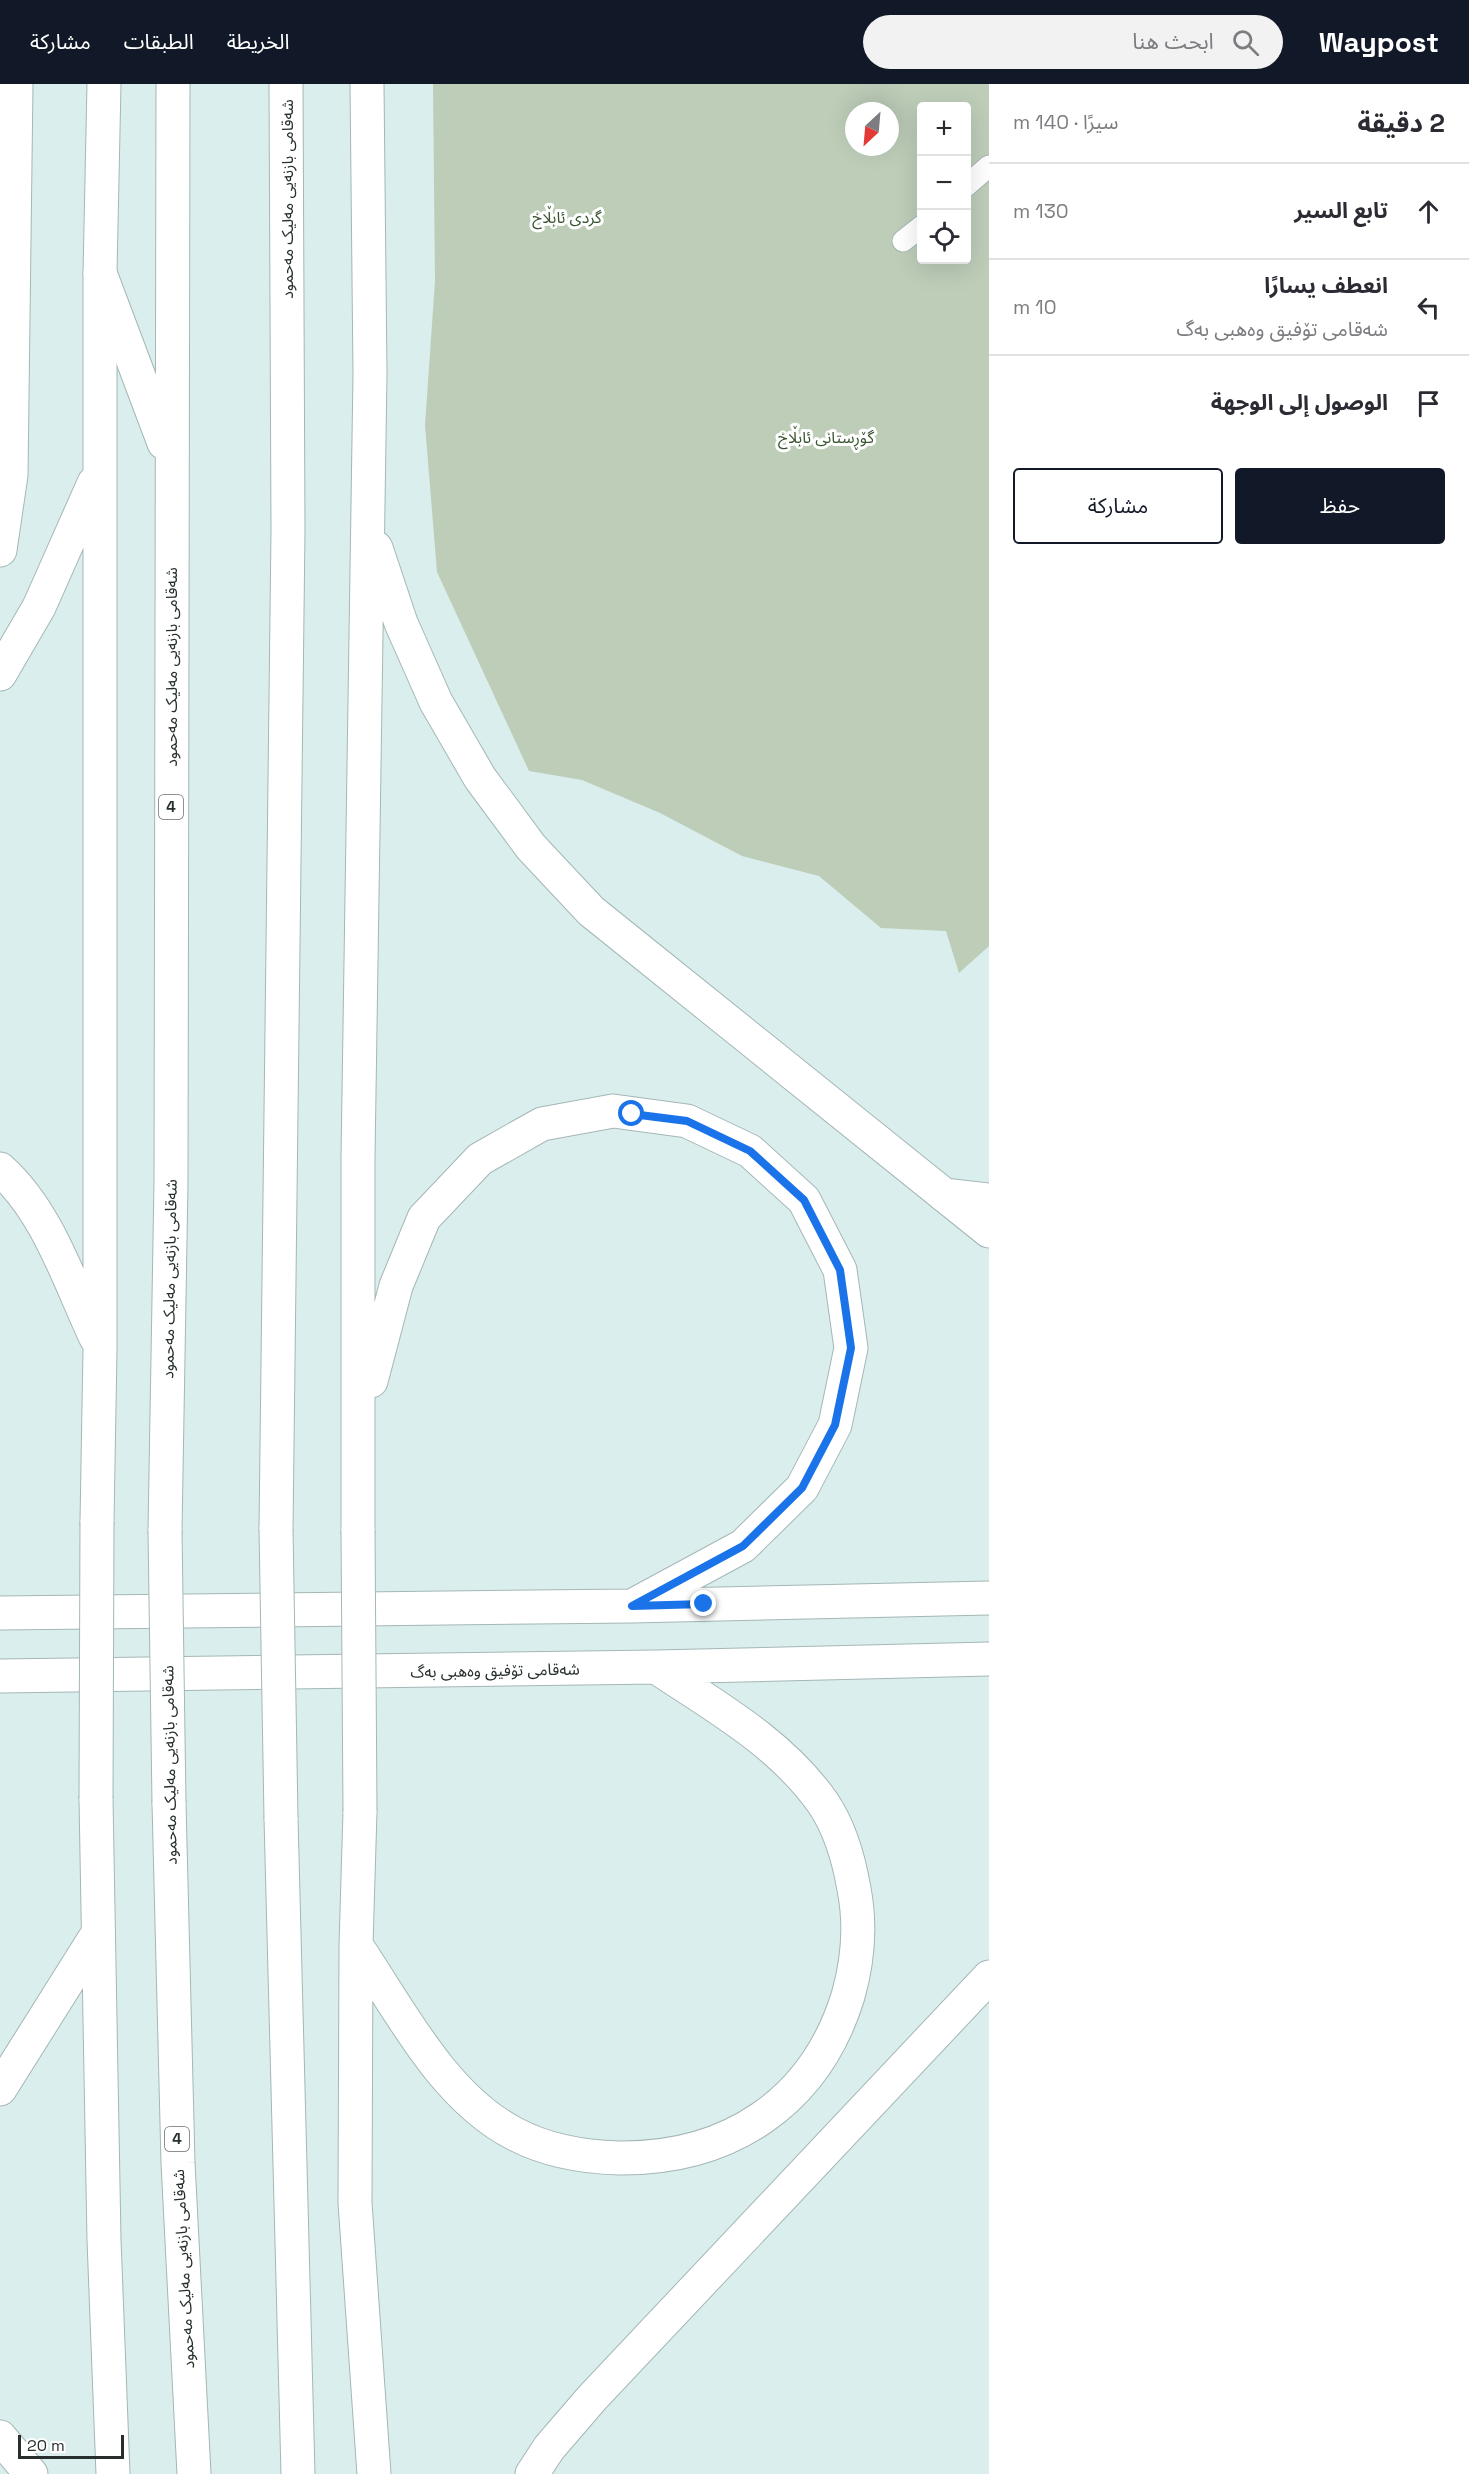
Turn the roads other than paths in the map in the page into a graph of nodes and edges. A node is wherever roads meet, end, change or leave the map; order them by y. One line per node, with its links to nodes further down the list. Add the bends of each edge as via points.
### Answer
1 (16, 84): 14 (main road, via 11,475)
2 (104, 84): 10 (main road)
3 (173, 84): 11 (main road, شەقامی بازنەیی مەلیک مەحمود / 4)
4 (286, 84): 36 (main road, شەقامی بازنەیی مەلیک مەحمود, bridge, via 288,530 276,1529)
5 (367, 84): 13 (main road)
6 (989, 166): 7 (lane)
7 (971, 182)
8 (917, 230): 9 (lane)
9 (903, 242)
10 (100, 273): 11 (main road); 12 (main road)
11 (171, 461): 35 (main road, شەقامی بازنەیی مەلیک مەحمود / 4, bridge, via 171,1183 165,1531 178,2163)
12 (100, 470): 15 (main road, via 39,607); 20 (main road)
13 (368, 522): 17 (main road, via 401,623 436,702 480,778 531,847 591,911); 21 (main road, via 358,1158)
14 (0, 550)
15 (0, 674)
16 (0, 1169): 20 (main road, via 42,1221)
17 (944, 1195): 18 (main road); 19 (main road)
18 (989, 1200)
19 (989, 1231)
20 (100, 1349): 28 (main road, bridge)
21 (358, 1450): 23 (main road, via 374,1364 396,1286 424,1218 480,1159 542,1124 613,1111 687,1121 750,1151 804,1200 840,1270 851,1348 835,1425 802,1488 743,1546); 29 (main road, bridge, via 360,1811)
22 (989, 1598): 23 (main road)
23 (632, 1606): 24 (main road)
24 (0, 1612)
25 (989, 1659): 26 (main road, شەقامی تۆفیق وەهبی بەگ)
26 (656, 1667): 27 (main road, شەقامی تۆفیق وەهبی بەگ); 29 (main road, via 744,1725 789,1761 825,1805 848,1857 859,1913 855,1969 839,2024 819,2061 791,2095 758,2122 720,2142 678,2154 594,2158 553,2150 515,2134 480,2111 450,2083)
27 (0, 1676)
28 (98, 1933): 31 (main road); 34 (main road)
29 (356, 1945): 37 (main road, via 355,2203)
30 (989, 1977): 38 (main road, via 592,2398)
31 (0, 2089)
32 (0, 2437): 33 (main road)
33 (31, 2474)
34 (113, 2474)
35 (194, 2474)
36 (298, 2474)
37 (374, 2474)
38 (532, 2474)

